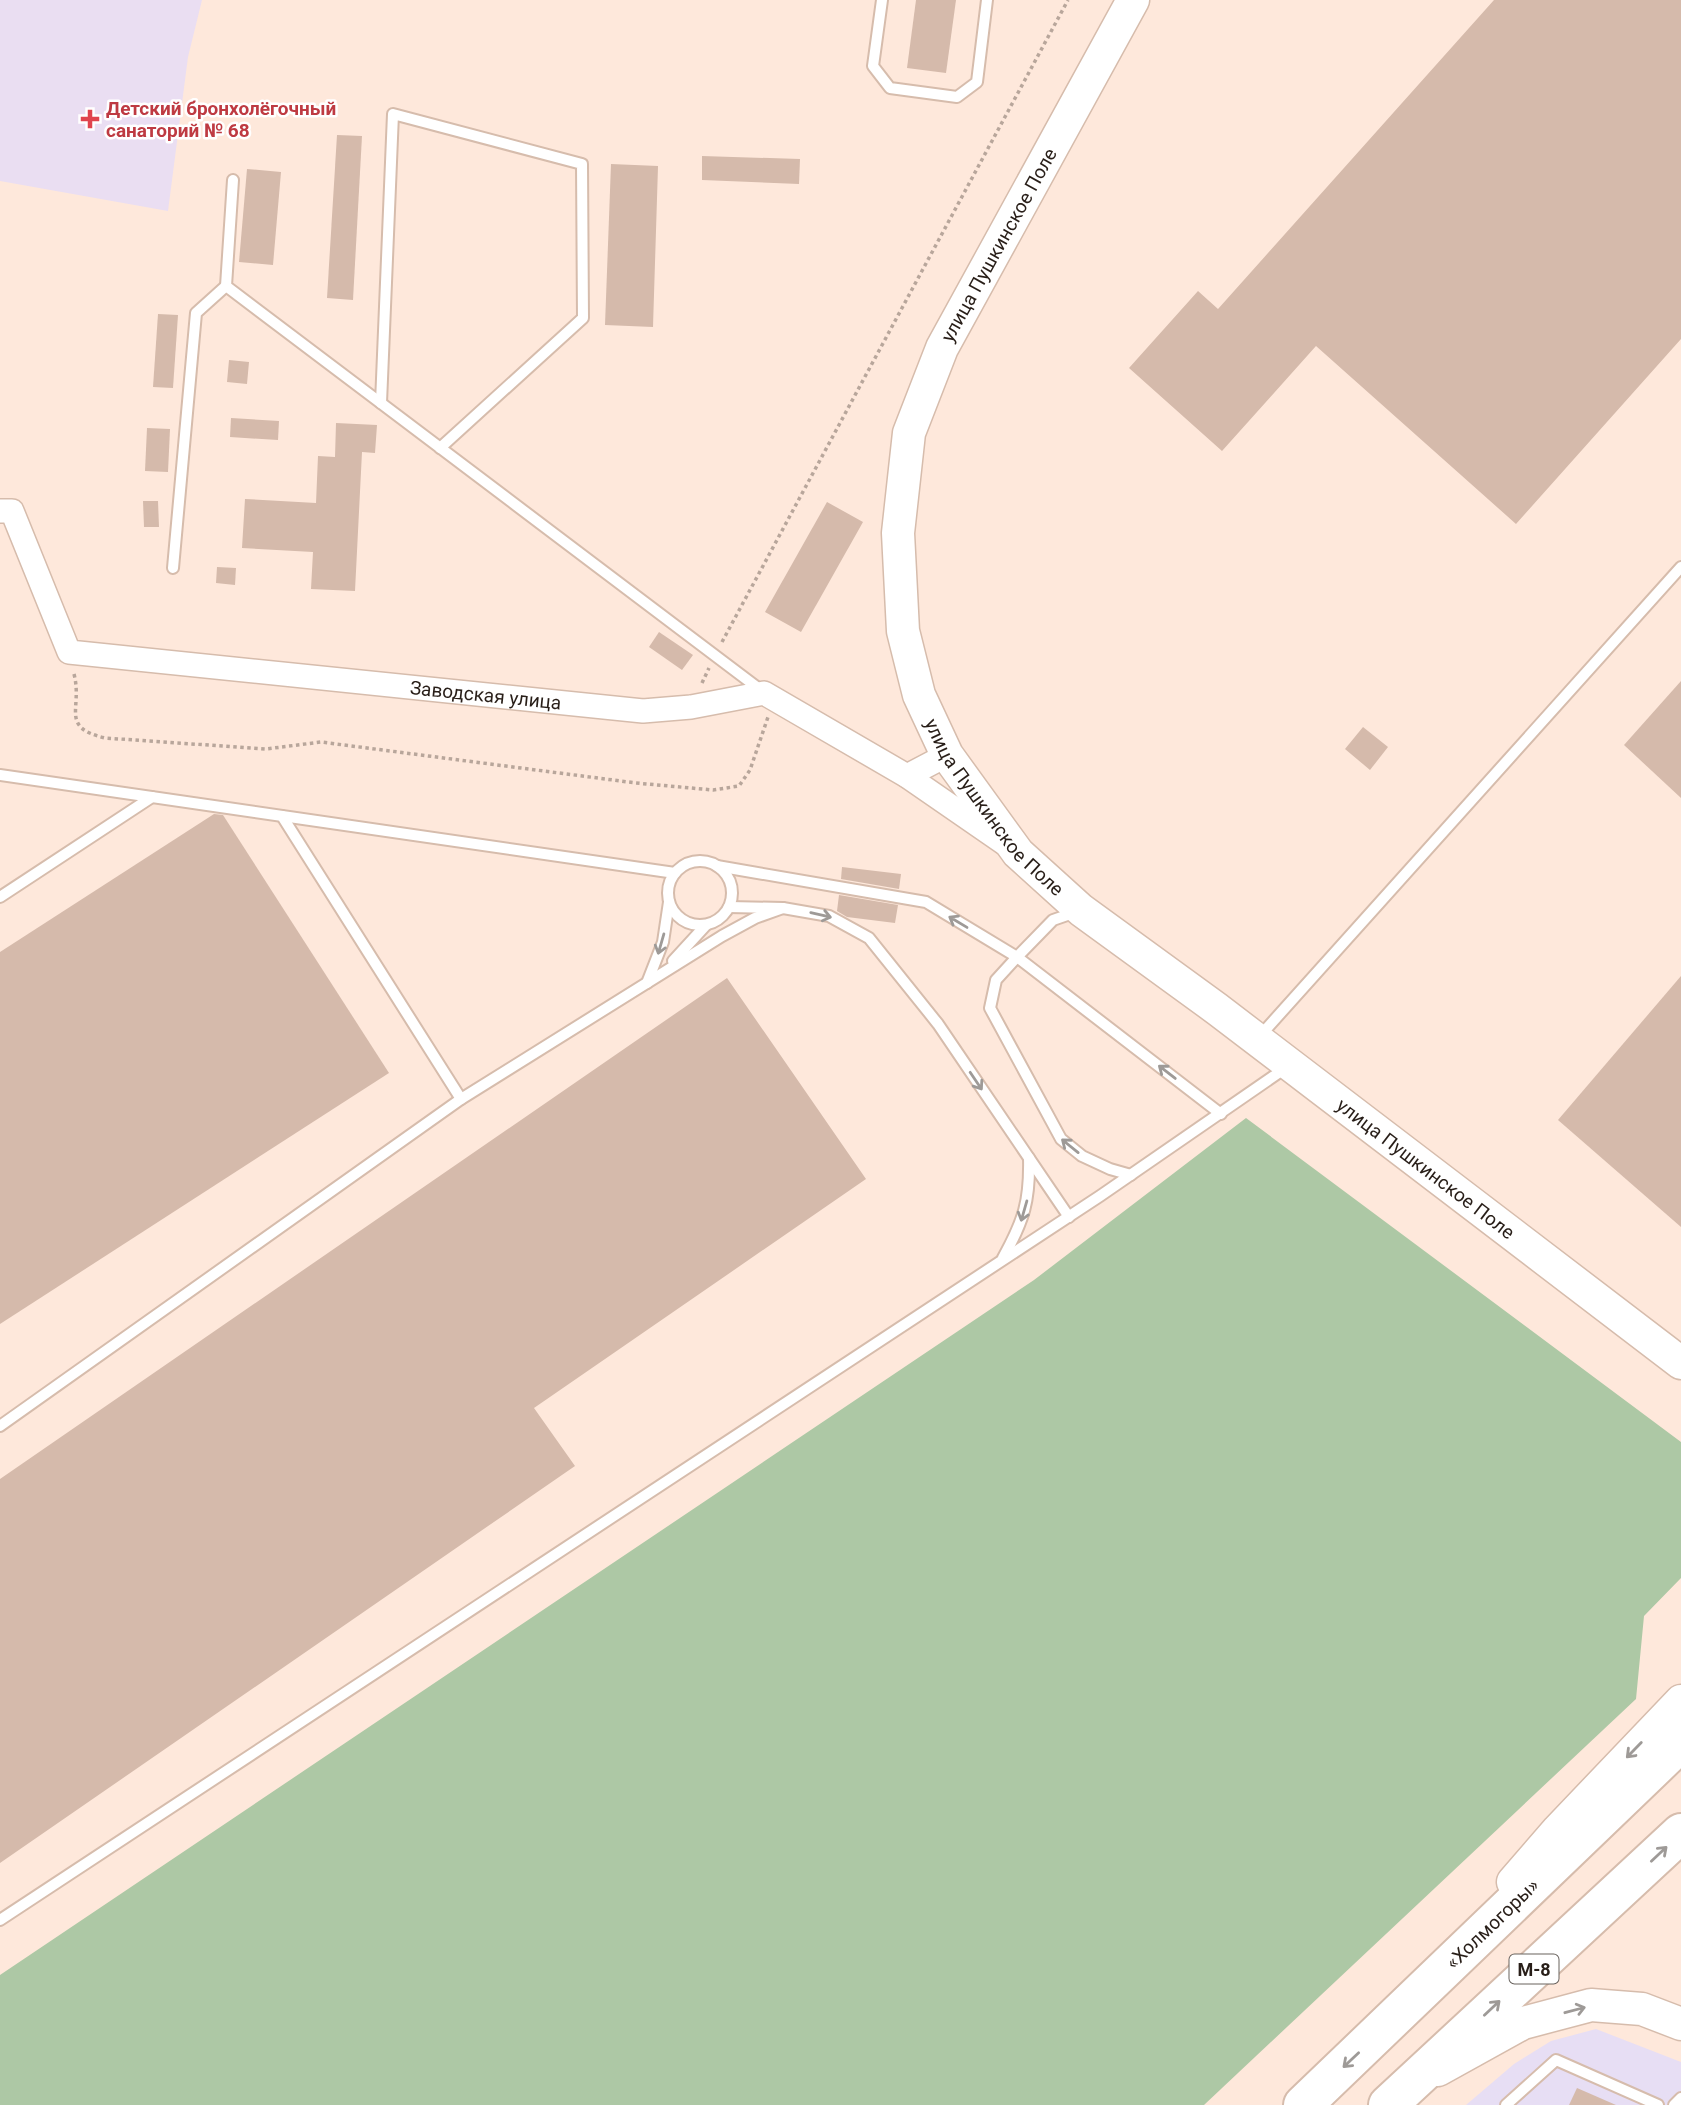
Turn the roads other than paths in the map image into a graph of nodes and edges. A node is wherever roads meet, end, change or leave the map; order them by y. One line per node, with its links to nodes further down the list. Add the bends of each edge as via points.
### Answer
1 (881, 0): 2 (lane, via 873,66 890,88 957,97 976,82)
2 (987, 0)
3 (1133, 0): 12 (main road, улица Пушкинское Поле, via 942,348 909,433 898,533 903,631 919,695)
4 (233, 180): 5 (lane)
5 (226, 286): 6 (lane); 10 (lane, via 196,313)
6 (381, 403): 7 (lane); 7 (lane, via 393,114 582,164 583,318)
7 (440, 448): 11 (lane)
8 (0, 510): 11 (street, Заводская улица, via 12,511 69,652 643,711)
9 (1681, 567): 28 (lane)
10 (173, 568)
11 (770, 696): 14 (street)
12 (947, 755): 14 (street); 17 (main road, улица Пушкинское Поле)
13 (0, 775): 15 (lane)
14 (907, 776): 17 (street)
15 (152, 797): 16 (lane); 20 (lane)
16 (282, 816): 19 (lane); 30 (lane)
17 (1018, 853): 24 (main road, улица Пушкинское Поле)
18 (717, 866): 19 (lane, via 687,863); 22 (lane, via 728,877 732,891); 26 (lane, one-way to 18, via 926,902)
19 (675, 873): 21 (lane, via 668,887)
20 (0, 897)
21 (669, 902): 25 (lane, via 677,916 690,924); 27 (lane, one-way to 27, via 663,942)
22 (729, 907): 23 (lane); 25 (lane, via 720,919)
23 (783, 908): 27 (lane, via 733,930); 32 (lane, one-way to 32, via 829,916 869,938 938,1024)
24 (1081, 910): 26 (lane, via 1053,920); 28 (main road, улица Пушкинское Поле)
25 (706, 925): 27 (lane)
26 (1017, 957): 31 (lane, one-way to 26); 33 (lane, one-way to 26, via 1082,1156 1061,1139 990,1008 996,980)
27 (647, 983): 30 (lane)
28 (1257, 1039): 29 (main road, улица Пушкинское Поле)
29 (1290, 1065): 31 (lane); 36 (main road, улица Пушкинское Поле)
30 (461, 1099): 37 (lane)
31 (1221, 1114): 33 (lane)
32 (1029, 1158): 34 (lane); 35 (lane, one-way to 35, via 1024,1213)
33 (1131, 1175): 34 (lane)
34 (1069, 1217): 35 (lane)
35 (1002, 1260): 41 (lane)
36 (1681, 1363)
37 (0, 1426)
38 (1681, 1701): 42 (main road, one-way to 42, via 1558,1830)
39 (1681, 1742): 42 (highway, «Холмогоры»)
40 (1681, 1833): 44 (highway, М-8, one-way to 40)
41 (0, 1920)
42 (1399, 2015): 46 (highway, «Холмогоры», one-way to 46)
43 (1681, 2024): 44 (main road, one-way to 43, via 1523,2023 1591,2006 1642,2009)
44 (1396, 2097)
45 (1681, 2098): 49 (lane)
46 (1303, 2105)
47 (1506, 2105): 48 (lane, via 1556,2060)
48 (1658, 2105)
49 (1674, 2105)

